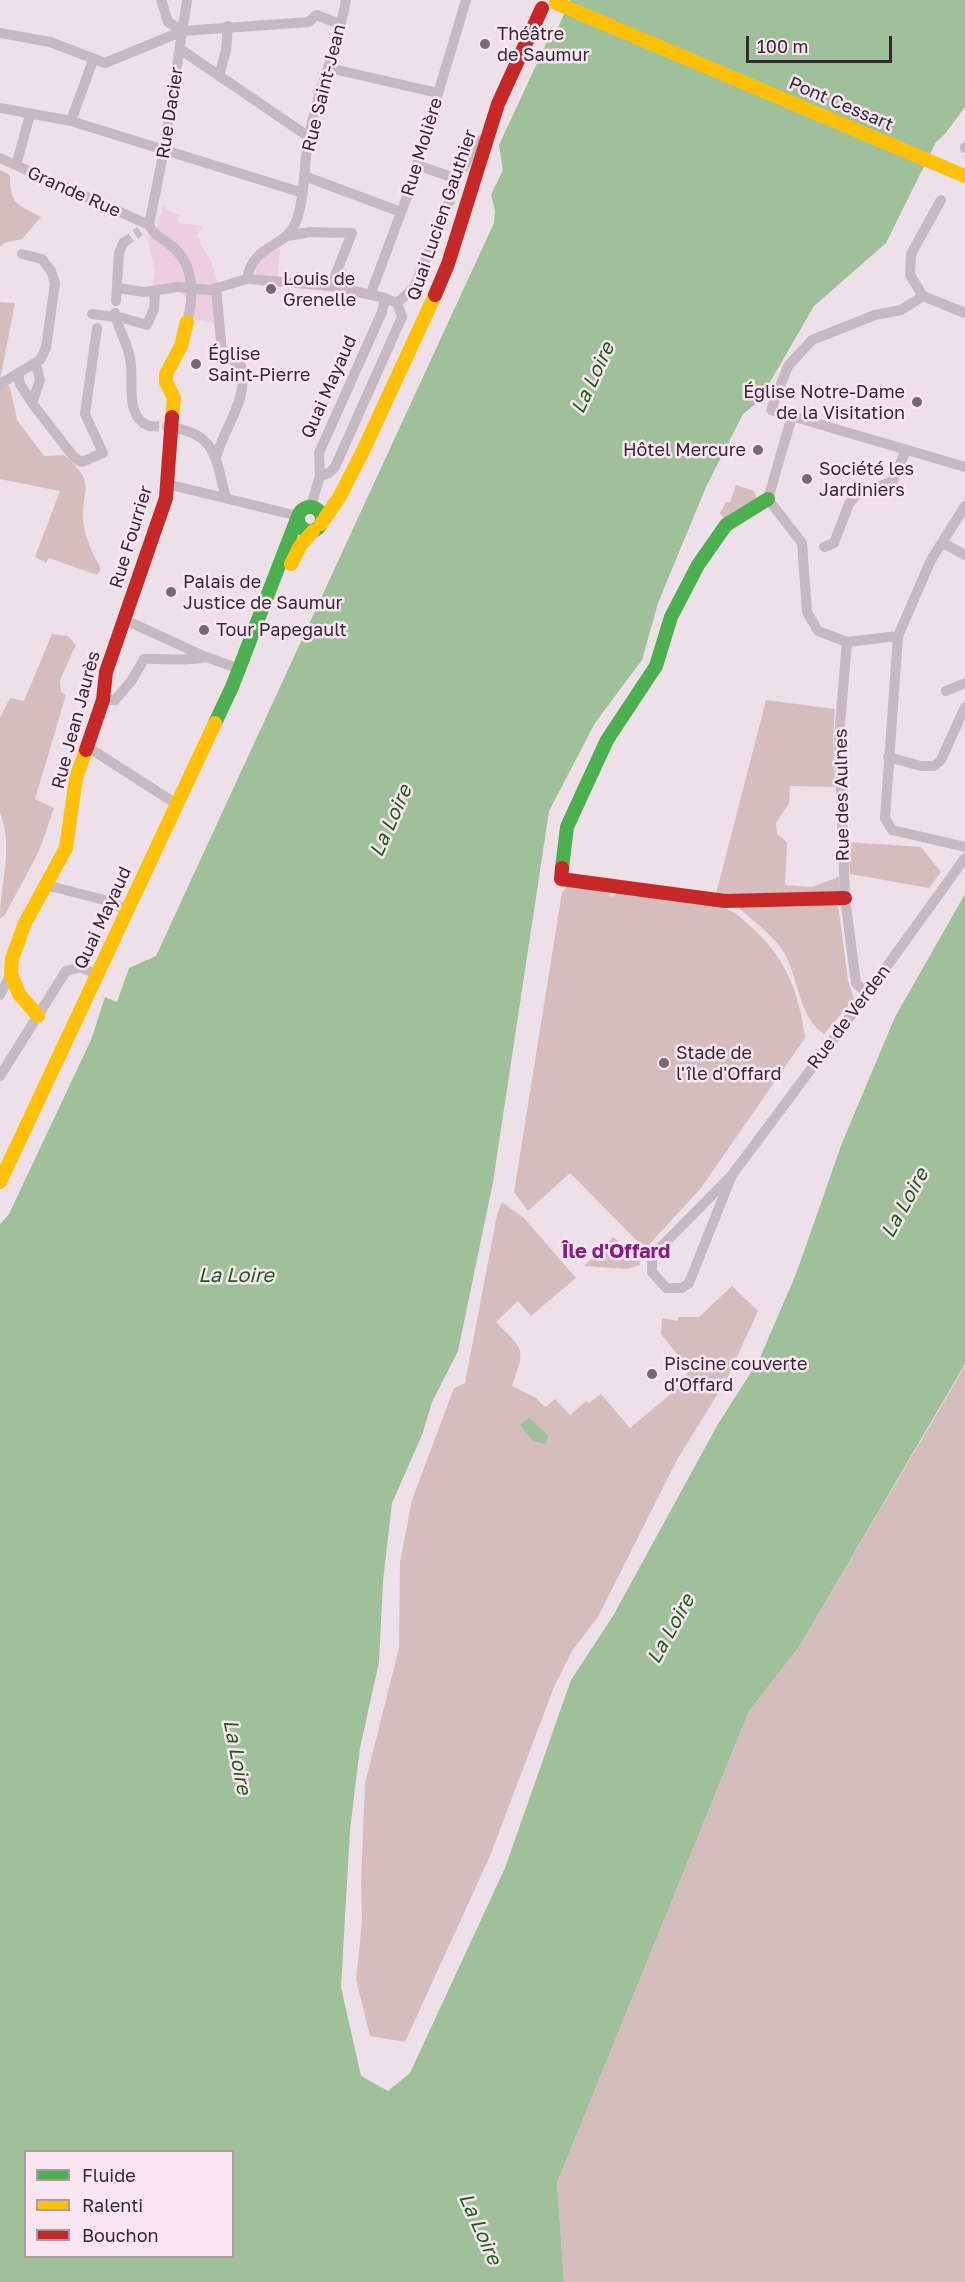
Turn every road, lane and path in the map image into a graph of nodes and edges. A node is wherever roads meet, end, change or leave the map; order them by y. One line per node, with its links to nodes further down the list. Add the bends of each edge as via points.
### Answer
1 (161, 0): 9 (street, via 168,22)
2 (187, 0): 9 (street, Rue Dacier)
3 (346, 0): 7 (street, Rue Saint-Jean)
4 (466, 0): 15 (street, Rue Molière)
5 (560, 3): 6 (main road, via 551,8); 26 (main road, Pont Cessart)
6 (539, 4): 19 (main road, Quai Lucien Gauthier)
7 (340, 24): 8 (street, via 316,15 309,22); 13 (street, Rue Saint-Jean)
8 (228, 26): 9 (street); 14 (street)
9 (183, 31): 11 (street, Rue Dacier); 12 (street, via 105,63)
10 (0, 33): 12 (street, via 50,42)
11 (180, 49): 14 (street); 21 (street, Rue Dacier)
12 (93, 60): 18 (street)
13 (329, 68): 15 (street); 20 (street, Rue Saint-Jean)
14 (219, 76): 20 (street)
15 (438, 93): 24 (street, Rue Molière)
16 (0, 108): 17 (street)
17 (30, 115): 18 (street); 23 (street)
18 (71, 121): 21 (street)
19 (489, 136): 27 (street, via 473,147 462,172); 61 (main road, Quai Lucien Gauthier, via 437,291)
20 (309, 137): 25 (street, Rue Saint-Jean)
21 (164, 150): 28 (street); 31 (street, Rue Dacier)
22 (0, 158): 23 (street, Grande Rue)
23 (16, 165): 31 (street, Grande Rue)
24 (417, 165): 27 (street); 30 (street, Rue Molière)
25 (304, 176): 28 (street, Rue Saint-Jean); 30 (street)
26 (965, 176)
27 (454, 178): 45 (street, via 456,185 414,288)
28 (303, 193): 32 (street, Rue Saint-Jean, via 297,221)
29 (941, 200): 42 (street, via 911,254 910,275)
30 (401, 212): 41 (street, Rue Molière)
31 (144, 228): 39 (street, via 178,252)
32 (288, 236): 35 (street, via 259,253 252,261); 36 (street, via 309,232 352,233)
33 (123, 243): 37 (street)
34 (22, 254): 49 (street, via 42,259 55,283 46,348)
35 (247, 279): 36 (street); 38 (street)
36 (331, 286): 41 (street)
37 (118, 288): 40 (street); 44 (street)
38 (216, 288): 39 (street); 57 (street, via 222,352 241,366 243,384)
39 (192, 289): 40 (street, via 169,287); 48 (street)
40 (155, 291): 47 (street, via 154,309 147,325)
41 (371, 293): 43 (street)
42 (924, 296): 46 (street); 53 (street, via 902,310 875,315 812,340 788,366 771,410)
43 (385, 298): 45 (street); 59 (street, Quai Mayaud, via 319,453)
44 (116, 301)
45 (397, 303): 59 (street, via 402,317 346,443 335,467)
46 (965, 313)
47 (105, 318): 52 (street, via 86,414 103,453 81,462); 54 (street, via 119,332 130,357 134,411)
48 (187, 322): 55 (main road, Rue Fourrier, via 181,346 166,374 174,398)
49 (36, 364): 50 (street); 52 (street, via 40,380)
50 (18, 373): 51 (street); 52 (street)
51 (0, 384)
52 (32, 403)
53 (792, 416): 56 (street); 63 (street)
54 (149, 426)
55 (169, 428): 57 (street, via 192,432); 60 (main road, Rue Fourrier)
56 (906, 450): 58 (street); 69 (street, via 893,481 856,495 834,543)
57 (217, 455): 62 (street)
58 (965, 467)
59 (320, 476): 65 (street, Quai Mayaud)
60 (167, 484): 62 (street); 71 (main road, Rue Fourrier, via 157,529)
61 (340, 496): 65 (main road); 67 (main road, Quai Lucien Gauthier)
62 (226, 498): 66 (street)
63 (768, 499): 73 (street, via 801,543 807,612 818,632); 86 (main road, via 726,525 698,565 671,616 656,666 607,740 567,827 561,879 725,901)
64 (965, 506): 68 (street)
65 (313, 507): 66 (main road, via 304,508); 67 (main road, via 321,513)
66 (298, 517): 67 (main road, via 302,529); 75 (main road, Quai Mayaud)
67 (317, 527): 75 (main road, Quai Mayaud, via 300,546)
68 (943, 543): 70 (street); 72 (street, via 931,560)
69 (824, 547)
70 (965, 555)
71 (125, 620): 74 (street); 78 (main road, Rue Jean Jaurès, via 106,672)
72 (898, 636): 73 (street); 81 (street)
73 (847, 642): 86 (street, Rue des Aulnes, via 839,737)
74 (206, 657): 75 (street); 78 (street, via 190,661 169,657 144,659 115,700)
75 (240, 669): 82 (main road, Quai Mayaud)
76 (965, 683): 77 (street)
77 (946, 691)
78 (103, 700): 80 (main road, Rue Jean Jaurès)
79 (965, 707): 81 (street, via 934,766)
80 (86, 746): 82 (street); 85 (main road, Rue Jean Jaurès, via 76,778 66,848)
81 (888, 757): 83 (street, via 886,824 892,830)
82 (178, 805): 87 (main road, Quai Mayaud)
83 (965, 847)
84 (965, 858): 90 (street, Rue de Verden)
85 (46, 885): 87 (street, via 112,902); 88 (main road, Rue Jean Jaurès, via 25,923 12,959)
86 (845, 898): 90 (street, Rue des Aulnes, via 856,982)
87 (126, 911): 89 (main road, Quai Mayaud)
88 (11, 974): 91 (street, Rue Jean Jaurès); 92 (main road, via 24,1003)
89 (96, 974): 92 (street, via 80,967 66,971); 95 (main road, Quai Mayaud)
90 (867, 994): 94 (street, Rue de Verden)
91 (0, 995)
92 (38, 1016): 93 (street)
93 (0, 1076)
94 (732, 1175): 94 (street, via 652,1256 652,1272 666,1288 682,1288 689,1283)
95 (0, 1182)

